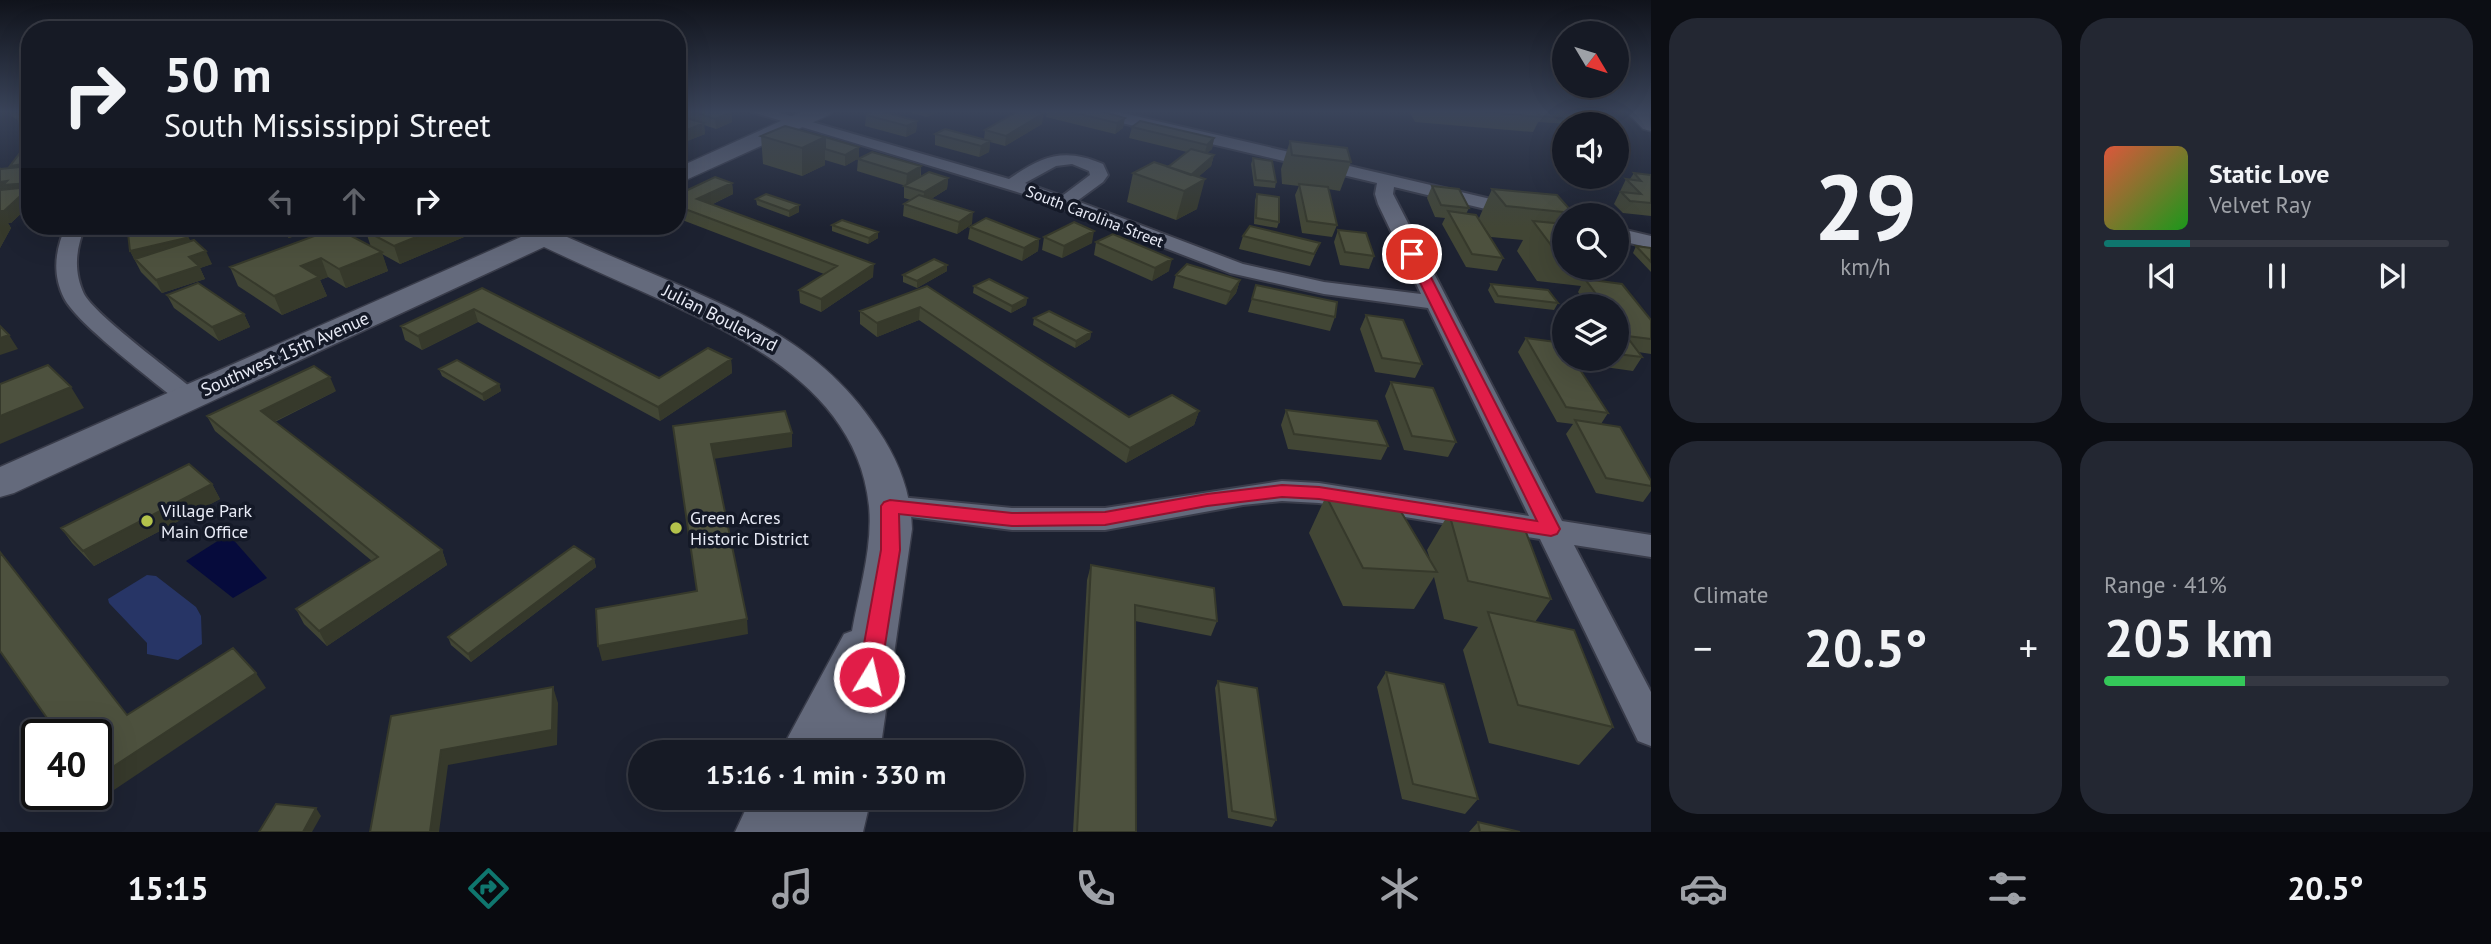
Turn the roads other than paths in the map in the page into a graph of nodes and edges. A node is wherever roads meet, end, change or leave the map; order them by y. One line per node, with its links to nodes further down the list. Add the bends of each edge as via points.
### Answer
1 (737, 150): 4 (street)
2 (889, 150): 6 (street, South Carolina Street)
3 (1258, 150): 5 (street)
4 (686, 173)
5 (1387, 180): 8 (street); 14 (street, via 1387,204)
6 (1012, 185): 7 (street, South Carolina Street); 7 (street, via 1049,161 1071,160 1097,168 1097,178)
7 (1065, 202): 14 (street, South Carolina Street, via 1247,272)
8 (1552, 219)
9 (72, 235): 15 (street, via 66,271 75,298)
10 (531, 235): 15 (street, Southwest 15th Avenue)
11 (556, 235): 17 (street, Julian Boulevard, via 722,315 777,345 818,376 869,444)
12 (1629, 237): 13 (street)
13 (1651, 242)
14 (1438, 303): 18 (street)
15 (189, 398): 16 (street, Southwest 15th Avenue)
16 (0, 483)
17 (890, 506): 18 (street, via 1012,519 1105,519 1282,491); 20 (street, Julian Boulevard, via 890,550)
18 (1551, 529): 19 (street); 21 (street)
19 (1651, 546)
20 (883, 588): 22 (street, Julian Boulevard, via 869,632); 23 (street, Julian Boulevard)
21 (1651, 729)
22 (814, 740)
23 (856, 740)
24 (776, 810): 27 (street)
25 (802, 810): 28 (street)
26 (840, 810): 29 (street)
27 (764, 832)
28 (797, 832)
29 (834, 832)

